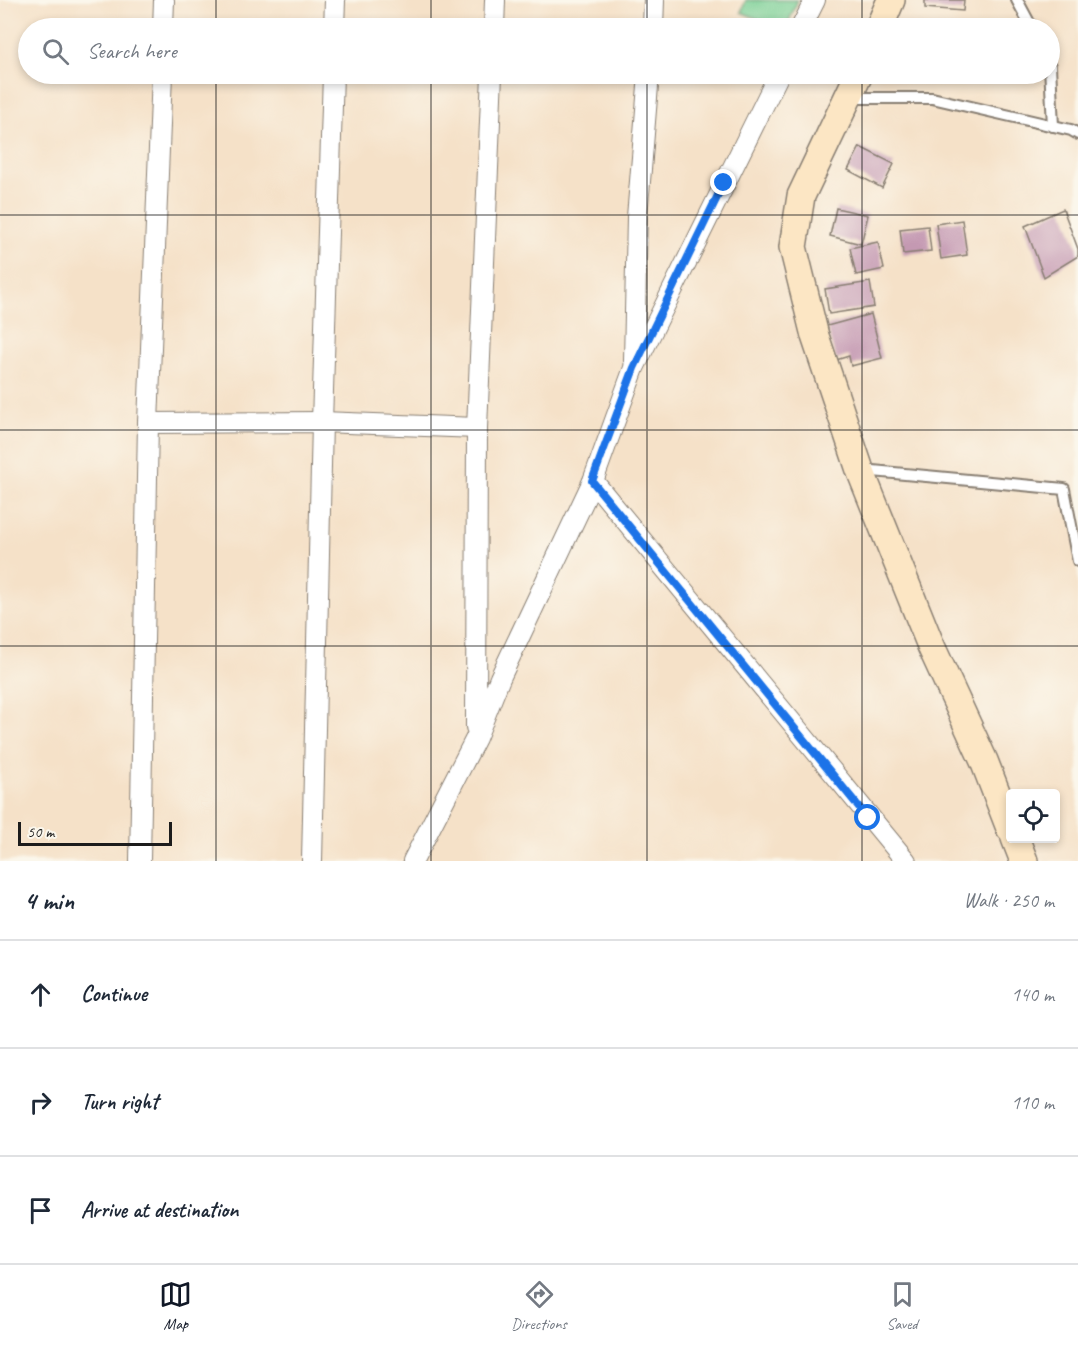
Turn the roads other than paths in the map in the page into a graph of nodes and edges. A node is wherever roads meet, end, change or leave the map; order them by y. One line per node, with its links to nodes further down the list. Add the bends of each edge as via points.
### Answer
1 (164, 0): 8 (street)
2 (335, 0): 9 (street)
3 (495, 0): 10 (street)
4 (654, 0): 11 (street)
5 (815, 0): 12 (street)
6 (891, 0): 13 (main road)
7 (1017, 0): 14 (lane)
8 (163, 18)
9 (334, 18)
10 (494, 18)
11 (653, 18)
12 (806, 18)
13 (883, 18)
14 (1027, 18)
15 (162, 84): 27 (street)
16 (333, 84): 26 (street)
17 (492, 84): 28 (street)
18 (648, 84): 25 (street, via 637,218)
19 (774, 84): 25 (street)
20 (854, 84): 22 (main road)
21 (1051, 84): 23 (lane)
22 (848, 98): 23 (lane, via 932,98); 29 (main road, via 801,196 793,248 815,336)
23 (1053, 126): 24 (lane)
24 (1078, 134)
25 (634, 368): 30 (street)
26 (322, 422): 27 (street); 28 (street); 36 (street)
27 (148, 423): 35 (street)
28 (477, 428): 32 (street)
29 (860, 470): 31 (lane, via 1064,489); 33 (main road, via 931,646)
30 (592, 481): 32 (street); 38 (street)
31 (1078, 561)
32 (476, 738): 37 (street)
33 (1006, 816)
34 (1017, 843): 39 (main road)
35 (140, 861)
36 (312, 861)
37 (413, 861)
38 (906, 861)
39 (1024, 861)

